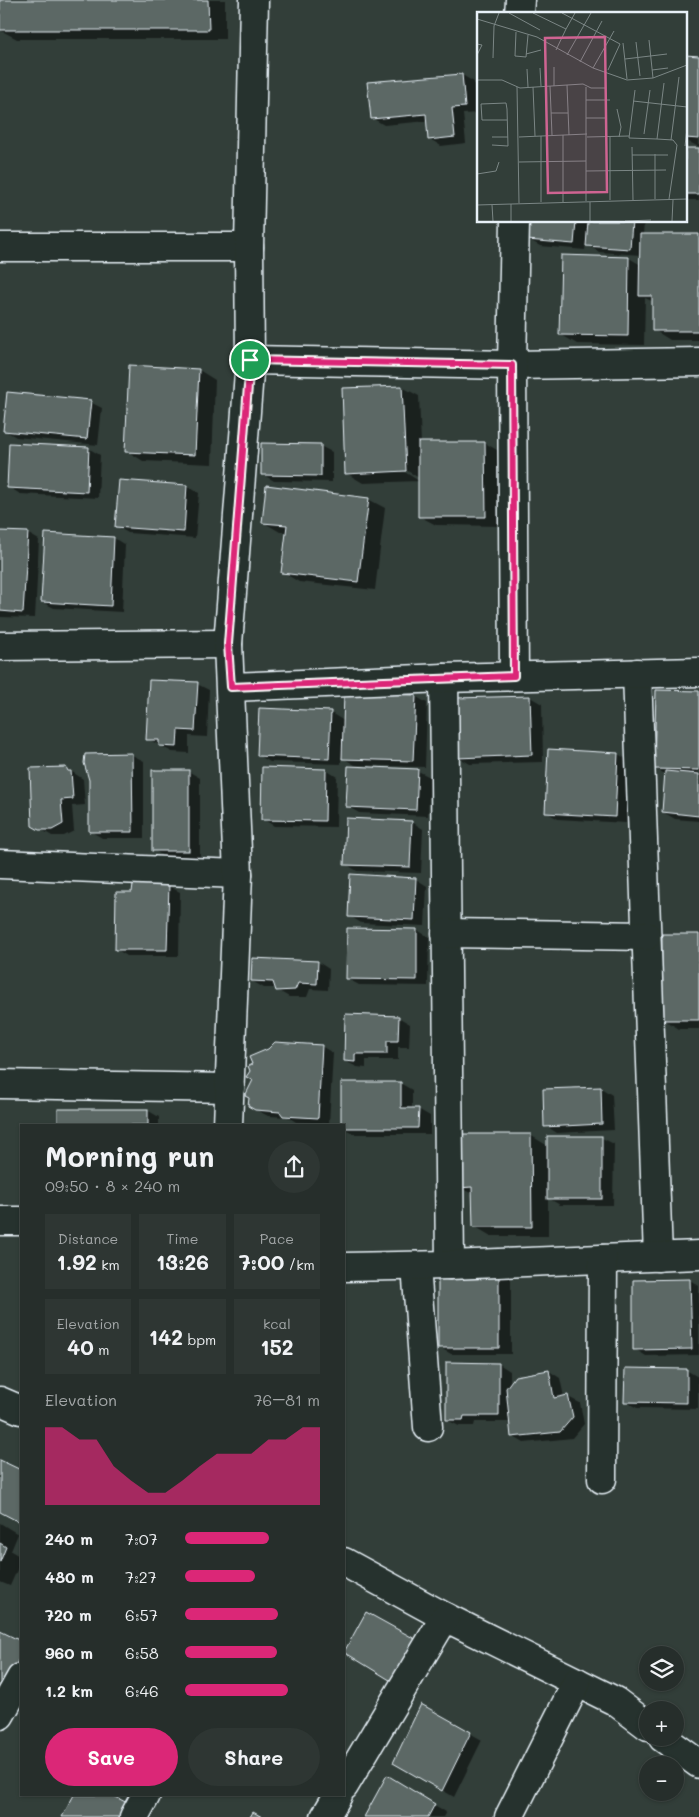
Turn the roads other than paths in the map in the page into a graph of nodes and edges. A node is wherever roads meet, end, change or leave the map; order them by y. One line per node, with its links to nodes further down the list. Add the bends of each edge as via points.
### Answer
1 (254, 0): 4 (street)
2 (515, 222): 7 (street)
3 (0, 247): 4 (street)
4 (249, 247): 5 (street)
5 (250, 360): 7 (street); 8 (street)
6 (699, 362): 7 (street)
7 (512, 365): 12 (street)
8 (228, 644): 9 (street); 14 (street)
9 (0, 646)
10 (699, 672): 11 (street)
11 (637, 673): 12 (street); 18 (street)
12 (514, 676): 13 (street)
13 (444, 678): 14 (street); 17 (street)
14 (231, 687): 16 (street)
15 (0, 864): 16 (street)
16 (238, 874): 20 (street)
17 (446, 933): 18 (street); 27 (street)
18 (646, 936): 25 (street)
19 (0, 1084): 20 (street)
20 (230, 1088): 21 (street)
21 (228, 1124)
22 (0, 1221): 23 (street)
23 (20, 1221)
24 (699, 1255): 25 (street)
25 (658, 1257): 26 (street)
26 (603, 1259): 27 (street); 33 (street)
27 (450, 1265): 28 (street)
28 (416, 1266): 29 (street); 32 (street)
29 (345, 1267)
30 (0, 1402): 31 (street)
31 (20, 1410)
32 (428, 1427)
33 (602, 1479)
34 (345, 1563): 35 (street)
35 (445, 1617): 37 (street); 42 (street)
36 (20, 1680): 38 (street)
37 (577, 1682): 39 (street, via 615,1701); 47 (street)
38 (0, 1715)
39 (639, 1719)
40 (674, 1746): 41 (street)
41 (699, 1764)
42 (345, 1784)
43 (145, 1796): 45 (street)
44 (337, 1796): 46 (street)
45 (134, 1817)
46 (325, 1817)
47 (509, 1817)

